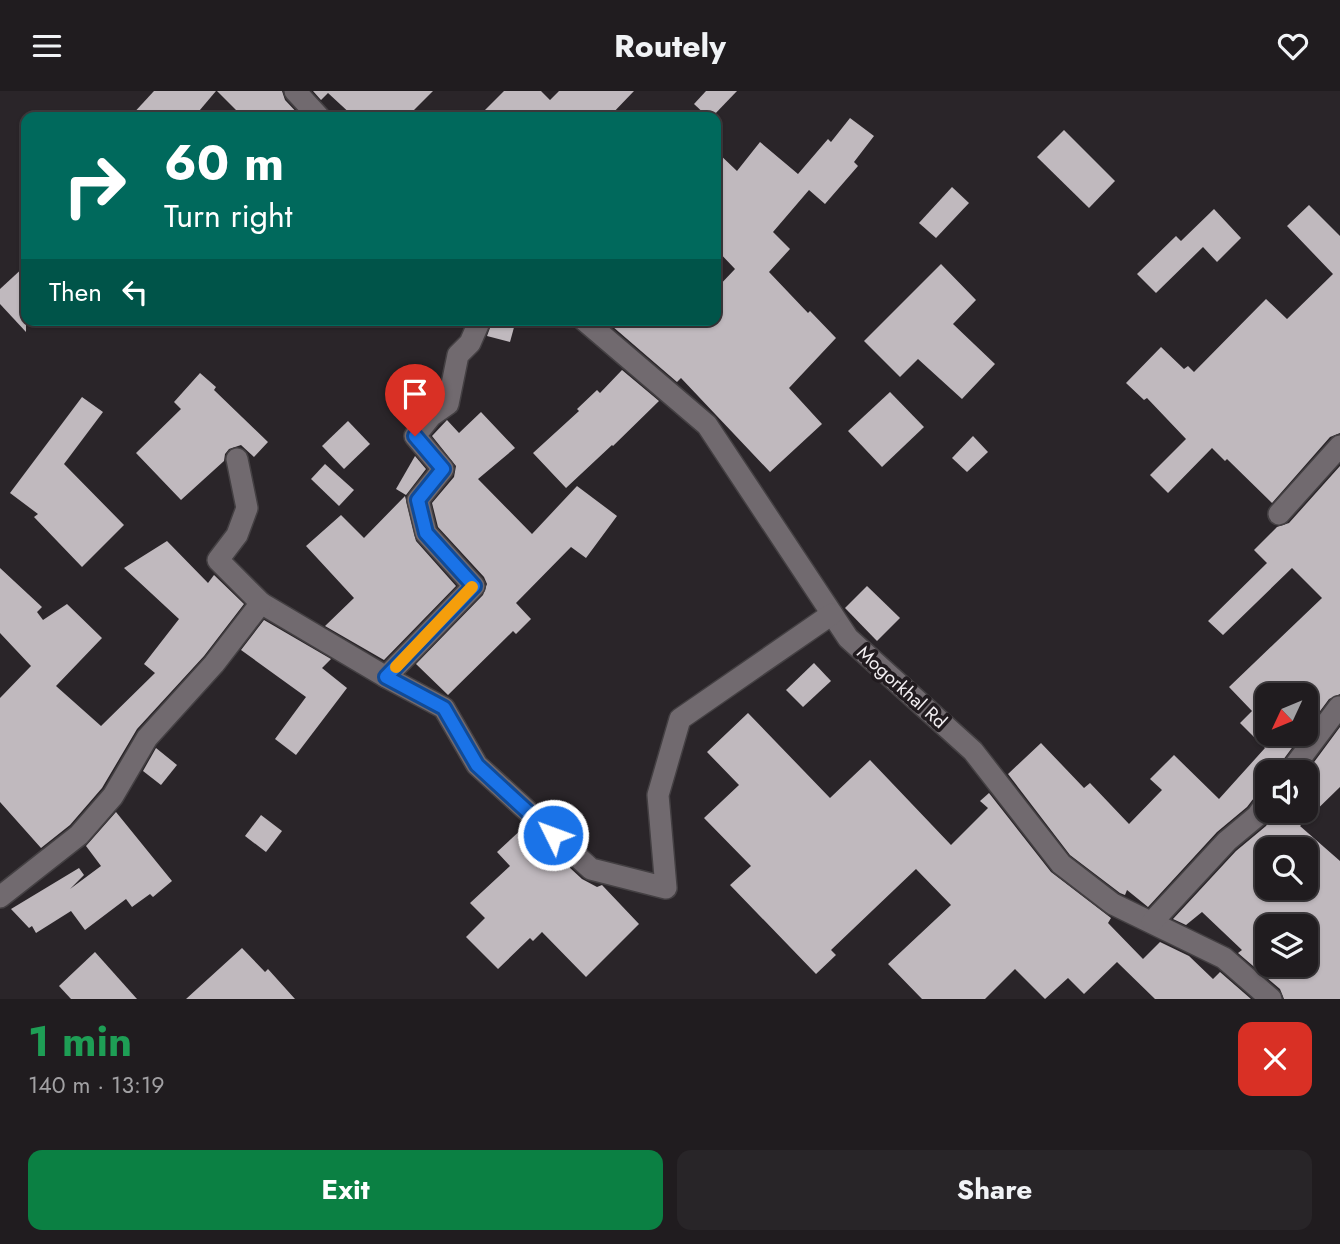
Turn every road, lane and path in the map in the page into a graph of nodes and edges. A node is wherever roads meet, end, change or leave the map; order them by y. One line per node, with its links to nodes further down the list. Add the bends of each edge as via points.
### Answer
1 (295, 91): 2 (street)
2 (314, 112)
3 (477, 326): 10 (street, via 458,355 448,404 415,436 443,469 418,500 426,533 474,586)
4 (591, 326): 9 (street, Mogorkhal Rd, via 706,425)
5 (1340, 446): 7 (street)
6 (237, 459): 8 (street, via 247,508 237,535 218,560)
7 (1279, 514)
8 (261, 603): 10 (street); 14 (street, via 147,738 113,796 79,835)
9 (832, 614): 10 (street, via 680,719 658,795 666,888 591,869 477,765 444,708); 15 (street, Mogorkhal Rd, via 848,639 974,751 1061,864 1113,904)
10 (386, 677)
11 (1339, 707): 12 (street)
12 (1299, 760)
13 (1255, 818): 15 (street)
14 (0, 897)
15 (1152, 922): 16 (street, Mogorkhal Rd, via 1224,958)
16 (1271, 999)

